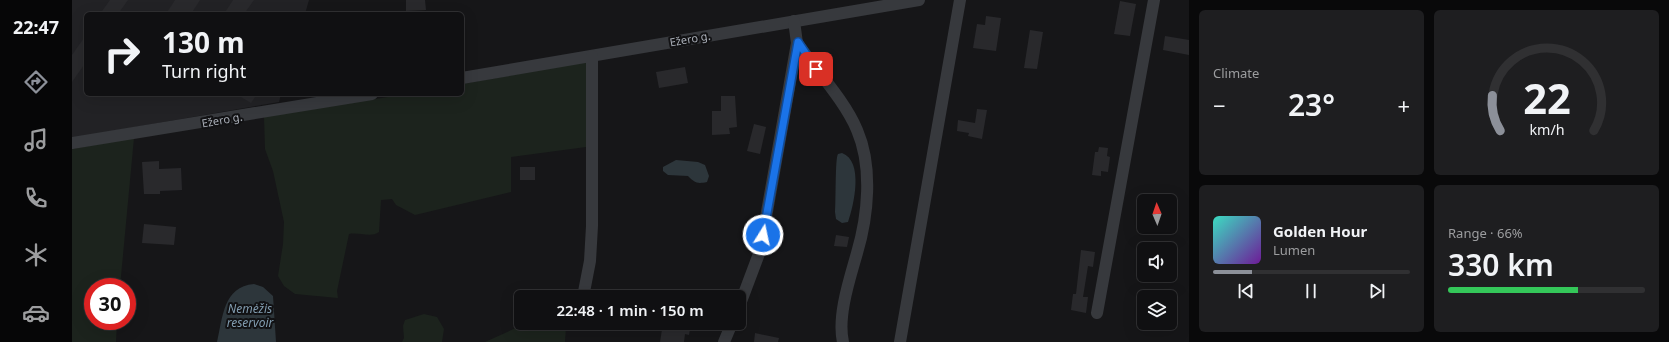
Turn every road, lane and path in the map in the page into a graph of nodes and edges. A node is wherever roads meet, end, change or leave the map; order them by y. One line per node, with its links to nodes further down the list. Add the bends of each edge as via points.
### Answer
1 (919, 0): 4 (street, Ežero g.)
2 (960, 0): 16 (street)
3 (1154, 0): 12 (street)
4 (794, 21): 5 (street); 6 (street, Ežero g.)
5 (798, 42): 11 (street, via 760,251); 15 (street, via 850,116 863,147 866,202 861,236 845,296)
6 (592, 56): 7 (street, Ežero g.); 10 (street, via 592,226 590,262)
7 (464, 78)
8 (360, 96): 9 (street, Ežero g.)
9 (72, 143)
10 (584, 290)
11 (745, 290)
12 (1097, 313)
13 (729, 330): 14 (street)
14 (724, 342)
15 (843, 342)
16 (900, 342)

